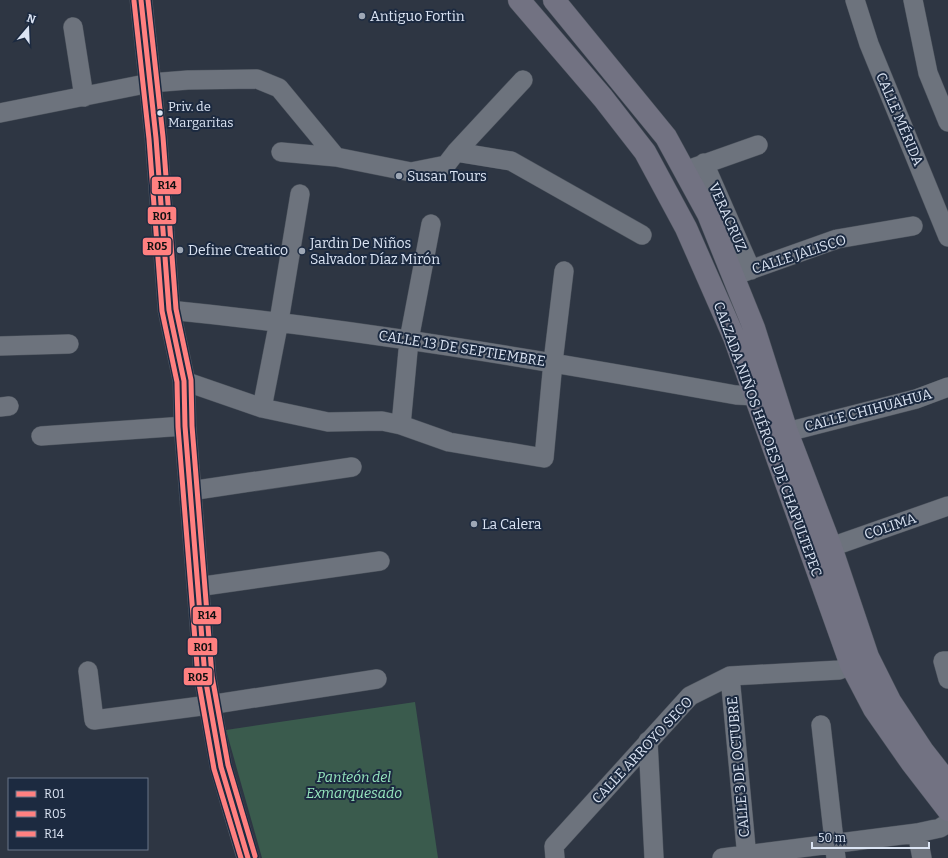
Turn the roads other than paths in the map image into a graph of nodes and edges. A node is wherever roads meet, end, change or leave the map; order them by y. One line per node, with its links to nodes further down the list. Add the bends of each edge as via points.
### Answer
1 (141, 0): 8 (main road)
2 (519, 0): 33 (main road, CALZADA NIÑOS HÉROES DE CHAPULTEPEC, via 603,98 645,152 686,228 734,337)
3 (555, 0): 17 (main road, CALZADA NIÑOS HÉROES DE CHAPULTEPEC, via 666,137)
4 (855, 0): 22 (street, CALLE MÉRIDA, via 869,44)
5 (913, 0): 11 (street, via 928,73)
6 (73, 28): 9 (street)
7 (523, 80): 14 (street)
8 (150, 83): 9 (street); 15 (street, via 256,79 279,88); 25 (main road)
9 (84, 97): 10 (street)
10 (0, 113)
11 (948, 122)
12 (758, 144): 16 (street)
13 (281, 152): 15 (street)
14 (456, 152): 15 (street, via 446,165 411,172); 21 (street, via 511,161)
15 (336, 157)
16 (704, 163): 17 (street); 24 (street, VERACRUZ)
17 (685, 172): 24 (main road, CALZADA NIÑOS HÉROES DE CHAPULTEPEC)
18 (300, 194): 26 (street)
19 (431, 224): 27 (street)
20 (913, 226): 24 (street, CALLE JALISCO, via 837,239)
21 (642, 235)
22 (948, 237)
23 (564, 271): 30 (street)
24 (742, 273): 37 (main road, CALZADA NIÑOS HÉROES DE CHAPULTEPEC, via 754,328)
25 (169, 310): 26 (street, CALLE 13 DE SEPTIEMBRE); 31 (main road)
26 (279, 321): 27 (street, CALLE 13 DE SEPTIEMBRE); 34 (street)
27 (409, 340): 30 (street, CALLE 13 DE SEPTIEMBRE); 35 (street)
28 (69, 344): 29 (street)
29 (0, 346)
30 (553, 362): 33 (street, CALLE 13 DE SEPTIEMBRE, via 736,395); 35 (street, via 544,458 449,442)
31 (184, 381): 34 (street); 36 (main road)
32 (948, 387): 37 (street, CALLE CHIHUAHUA, via 916,399)
33 (754, 396): 45 (main road, CALZADA NIÑOS HÉROES DE CHAPULTEPEC)
34 (262, 408): 35 (street, via 328,422 382,421)
35 (401, 425)
36 (185, 426): 38 (street); 40 (main road)
37 (787, 432): 42 (main road, CALZADA NIÑOS HÉROES DE CHAPULTEPEC)
38 (41, 436)
39 (352, 467): 40 (street)
40 (190, 491): 44 (main road)
41 (948, 506): 42 (street, COLIMA)
42 (831, 547): 52 (main road, CALZADA NIÑOS HÉROES DE CHAPULTEPEC, via 868,657 890,701)
43 (380, 561): 44 (street)
44 (197, 587): 49 (main road)
45 (851, 665): 47 (street, CALLE ARROYO SECO, via 839,670); 53 (main road, CALZADA NIÑOS HÉROES DE CHAPULTEPEC, via 874,709)
46 (88, 671): 49 (street, via 94,720)
47 (730, 676): 51 (street, CALLE ARROYO SECO, via 690,696); 57 (street, CALLE 3 DE OCTUBRE)
48 (377, 679): 49 (street)
49 (209, 705): 58 (main road, via 221,767)
50 (821, 724): 56 (street)
51 (648, 741): 59 (street, CALLE ARROYO SECO, via 554,846); 60 (street)
52 (948, 783)
53 (948, 810)
54 (948, 823): 55 (street, via 940,828)
55 (917, 833): 56 (street); 62 (street)
56 (835, 851): 57 (street)
57 (747, 857): 61 (street)
58 (248, 858)
59 (555, 858)
60 (654, 858)
61 (722, 858)
62 (922, 858)

